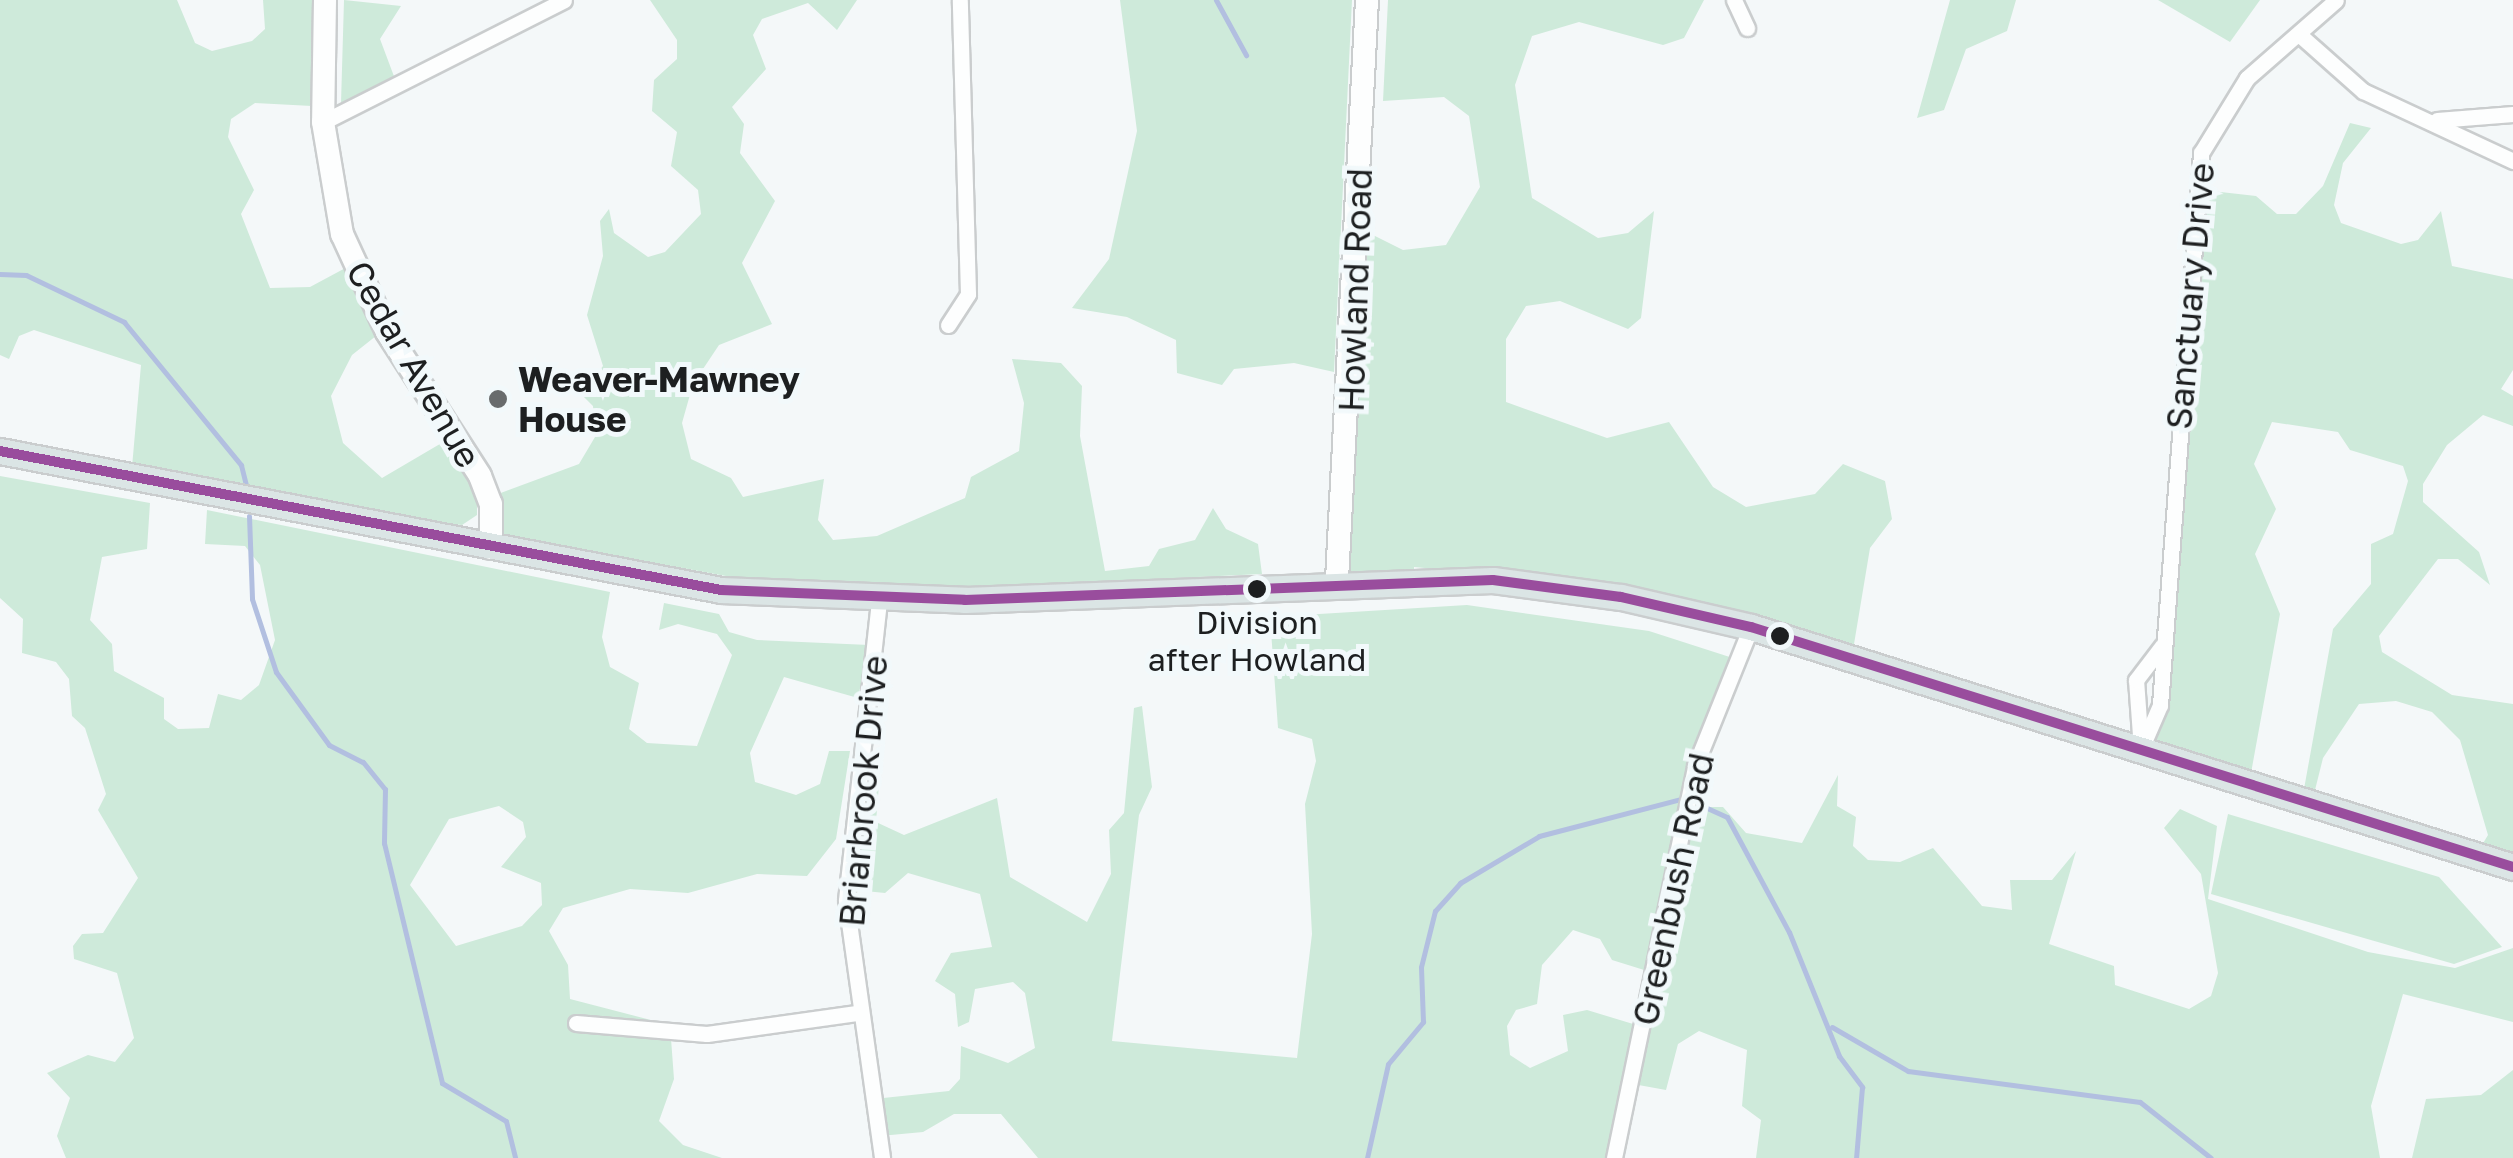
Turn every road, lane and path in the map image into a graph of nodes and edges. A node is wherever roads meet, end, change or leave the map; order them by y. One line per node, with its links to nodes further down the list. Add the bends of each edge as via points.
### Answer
1 (325, 0): 11 (street, Cedar Avenue)
2 (564, 0): 11 (street)
3 (960, 0): 13 (street, via 968,294)
4 (1367, 0): 16 (street, Howland Road)
5 (1734, 0): 7 (street)
6 (2336, 0): 8 (street, Sanctuary Drive)
7 (1748, 28)
8 (2301, 36): 10 (street, via 2363,91); 19 (street, Sanctuary Drive, via 2246,78 2201,153)
9 (2513, 114): 10 (street)
10 (2433, 120): 12 (street)
11 (323, 122): 15 (street, Cedar Avenue, via 352,262 492,504)
12 (2513, 160)
13 (948, 325)
14 (0, 451): 15 (main road)
15 (491, 548): 17 (main road, via 721,590)
16 (1337, 580): 17 (main road); 18 (main road, via 1493,580)
17 (879, 602): 22 (street, Briarbrook Drive, via 846,901)
18 (1752, 627): 20 (main road); 25 (street, Greenbush Road, via 1690,786)
19 (2162, 646): 20 (street, Sanctuary Drive, via 2156,730); 20 (street, Sanctuary Drive, via 2136,680)
20 (2141, 749): 21 (main road)
21 (2513, 867)
22 (857, 1013): 23 (street, via 707,1034); 24 (street, Briarbrook Drive)
23 (576, 1024)
24 (882, 1158)
25 (1614, 1158)

